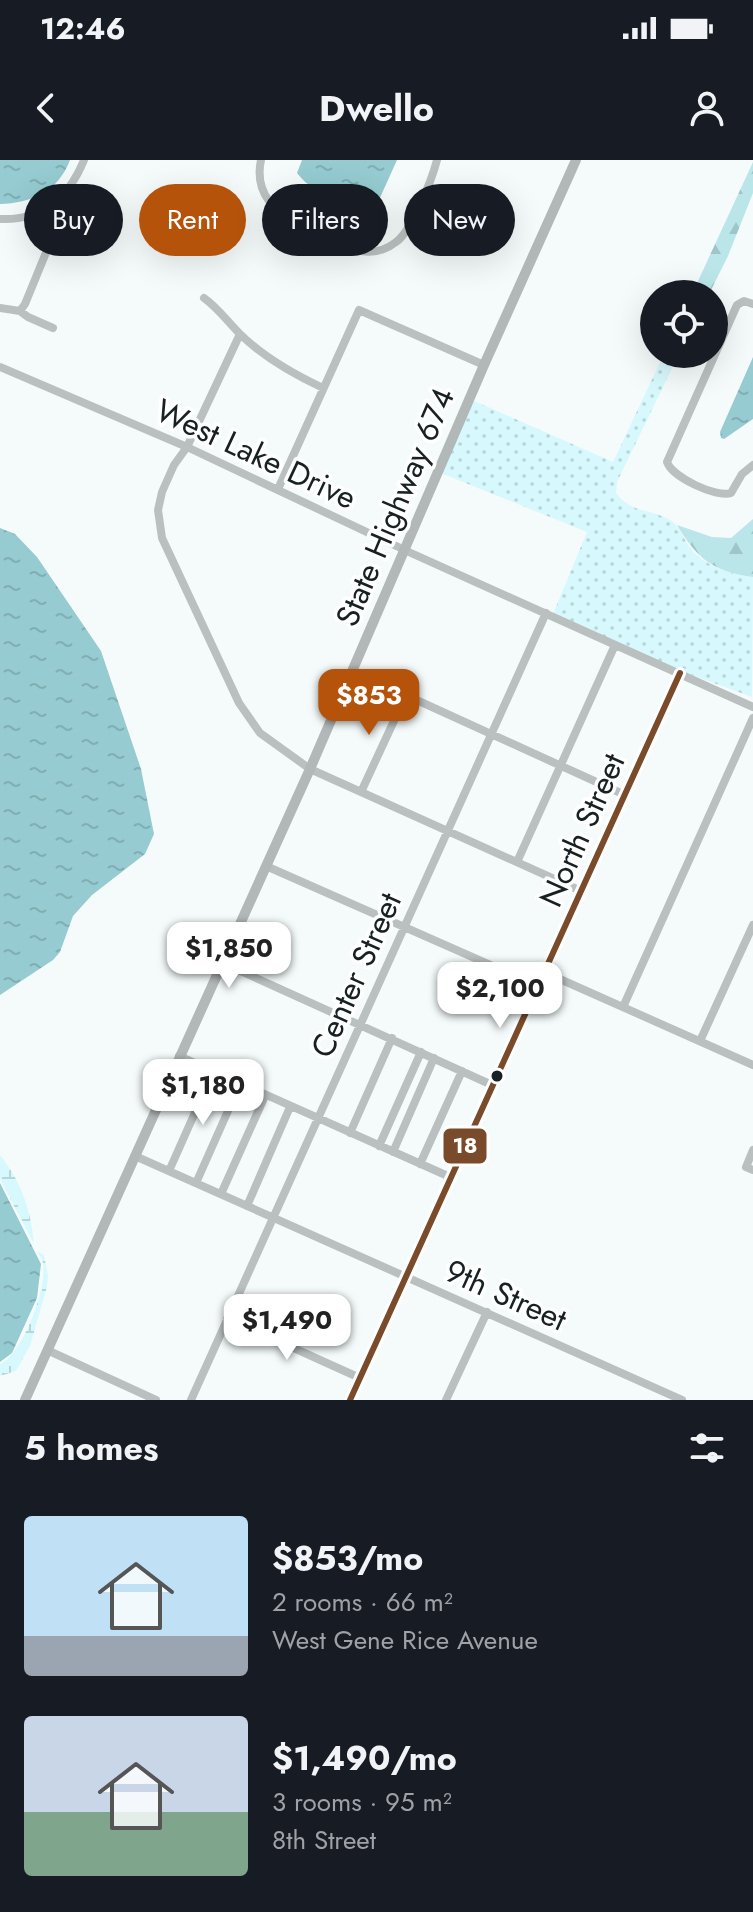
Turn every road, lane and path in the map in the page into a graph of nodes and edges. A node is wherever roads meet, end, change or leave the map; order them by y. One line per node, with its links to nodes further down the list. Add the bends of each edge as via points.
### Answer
1 (84, 160): 5 (street)
2 (261, 160): 3 (street, via 258,185 271,203 303,226 357,250 387,252 406,232)
3 (437, 160)
4 (576, 160): 15 (main road, State Highway 674)
5 (72, 184)
6 (24, 217): 7 (street)
7 (0, 219)
8 (45, 256): 12 (street)
9 (204, 298): 14 (street)
10 (753, 304): 19 (street, via 737,305 667,462 681,477 720,495 731,493)
11 (0, 308): 12 (street)
12 (20, 311): 13 (street)
13 (53, 328)
14 (240, 334): 17 (street, via 275,362); 18 (street)
15 (484, 365): 17 (street, via 359,310); 21 (main road, State Highway 674)
16 (0, 367): 18 (street, West Lake Drive)
17 (323, 388): 20 (street)
18 (187, 447): 20 (street, West Lake Drive); 31 (street, via 162,492 162,538 239,703 260,733)
19 (753, 465)
20 (278, 489): 21 (street, West Lake Drive)
21 (406, 549): 22 (street, West Lake Drive); 24 (main road, State Highway 674)
22 (546, 613): 23 (street, West Lake Drive); 29 (street, Center Street)
23 (615, 645): 25 (street, West Lake Drive); 30 (street)
24 (353, 671): 26 (street); 31 (main road, State Highway 674)
25 (680, 673): 27 (street, West Lake Drive); 33 (street, North Street)
26 (406, 695): 29 (street); 32 (street)
27 (753, 707)
28 (753, 718): 43 (street)
29 (492, 734): 30 (street); 34 (street, Center Street)
30 (560, 766): 33 (street); 35 (street)
31 (310, 769): 32 (street); 36 (main road, State Highway 674)
32 (361, 792): 34 (street)
33 (625, 795): 37 (street, North Street)
34 (448, 830): 35 (street); 38 (street, Center Street)
35 (517, 862): 37 (street)
36 (266, 866): 38 (street); 40 (main road, State Highway 674)
37 (581, 891): 41 (street, North Street)
38 (403, 928): 42 (street); 44 (street, Center Street)
39 (752, 929): 46 (street)
40 (223, 963): 44 (street); 48 (main road, State Highway 674)
41 (544, 972): 42 (street, North Street); 43 (street)
42 (538, 986): 54 (street, North Street)
43 (623, 1007): 46 (street)
44 (360, 1023): 45 (street); 57 (street, Center Street)
45 (392, 1038): 47 (street); 58 (street)
46 (700, 1041): 50 (street)
47 (421, 1052): 49 (street); 59 (street)
48 (179, 1056): 52 (street); 62 (main road, State Highway 674)
49 (434, 1058): 51 (street); 61 (street)
50 (753, 1065)
51 (462, 1071): 54 (street); 63 (street)
52 (213, 1072): 53 (street); 65 (street)
53 (240, 1084): 55 (street); 67 (street)
54 (492, 1085): 66 (street, North Street)
55 (265, 1096): 56 (street); 68 (street)
56 (290, 1107): 57 (street); 69 (street)
57 (317, 1119): 58 (street); 70 (street, Center Street)
58 (350, 1133): 59 (street)
59 (379, 1146): 61 (street)
60 (753, 1150): 64 (street)
61 (393, 1152): 63 (street)
62 (135, 1156): 65 (street, 9th Street); 74 (main road, State Highway 674)
63 (420, 1164): 66 (street)
64 (749, 1168)
65 (169, 1171): 67 (street, 9th Street)
66 (450, 1177): 71 (street, North Street)
67 (196, 1183): 68 (street, 9th Street)
68 (221, 1194): 69 (street, 9th Street)
69 (247, 1206): 70 (street, 9th Street)
70 (272, 1218): 71 (street, 9th Street); 73 (street, Center Street)
71 (407, 1277): 72 (street, 9th Street); 75 (street, North Street)
72 (487, 1312): 80 (street); 81 (street, 9th Street)
73 (227, 1318): 75 (street); 78 (street, Center Street)
74 (47, 1350): 76 (main road, State Highway 674); 77 (street)
75 (360, 1378): 79 (street, North Street)
76 (25, 1400)
77 (156, 1400)
78 (191, 1400)
79 (350, 1400)
80 (446, 1400)
81 (682, 1400)

